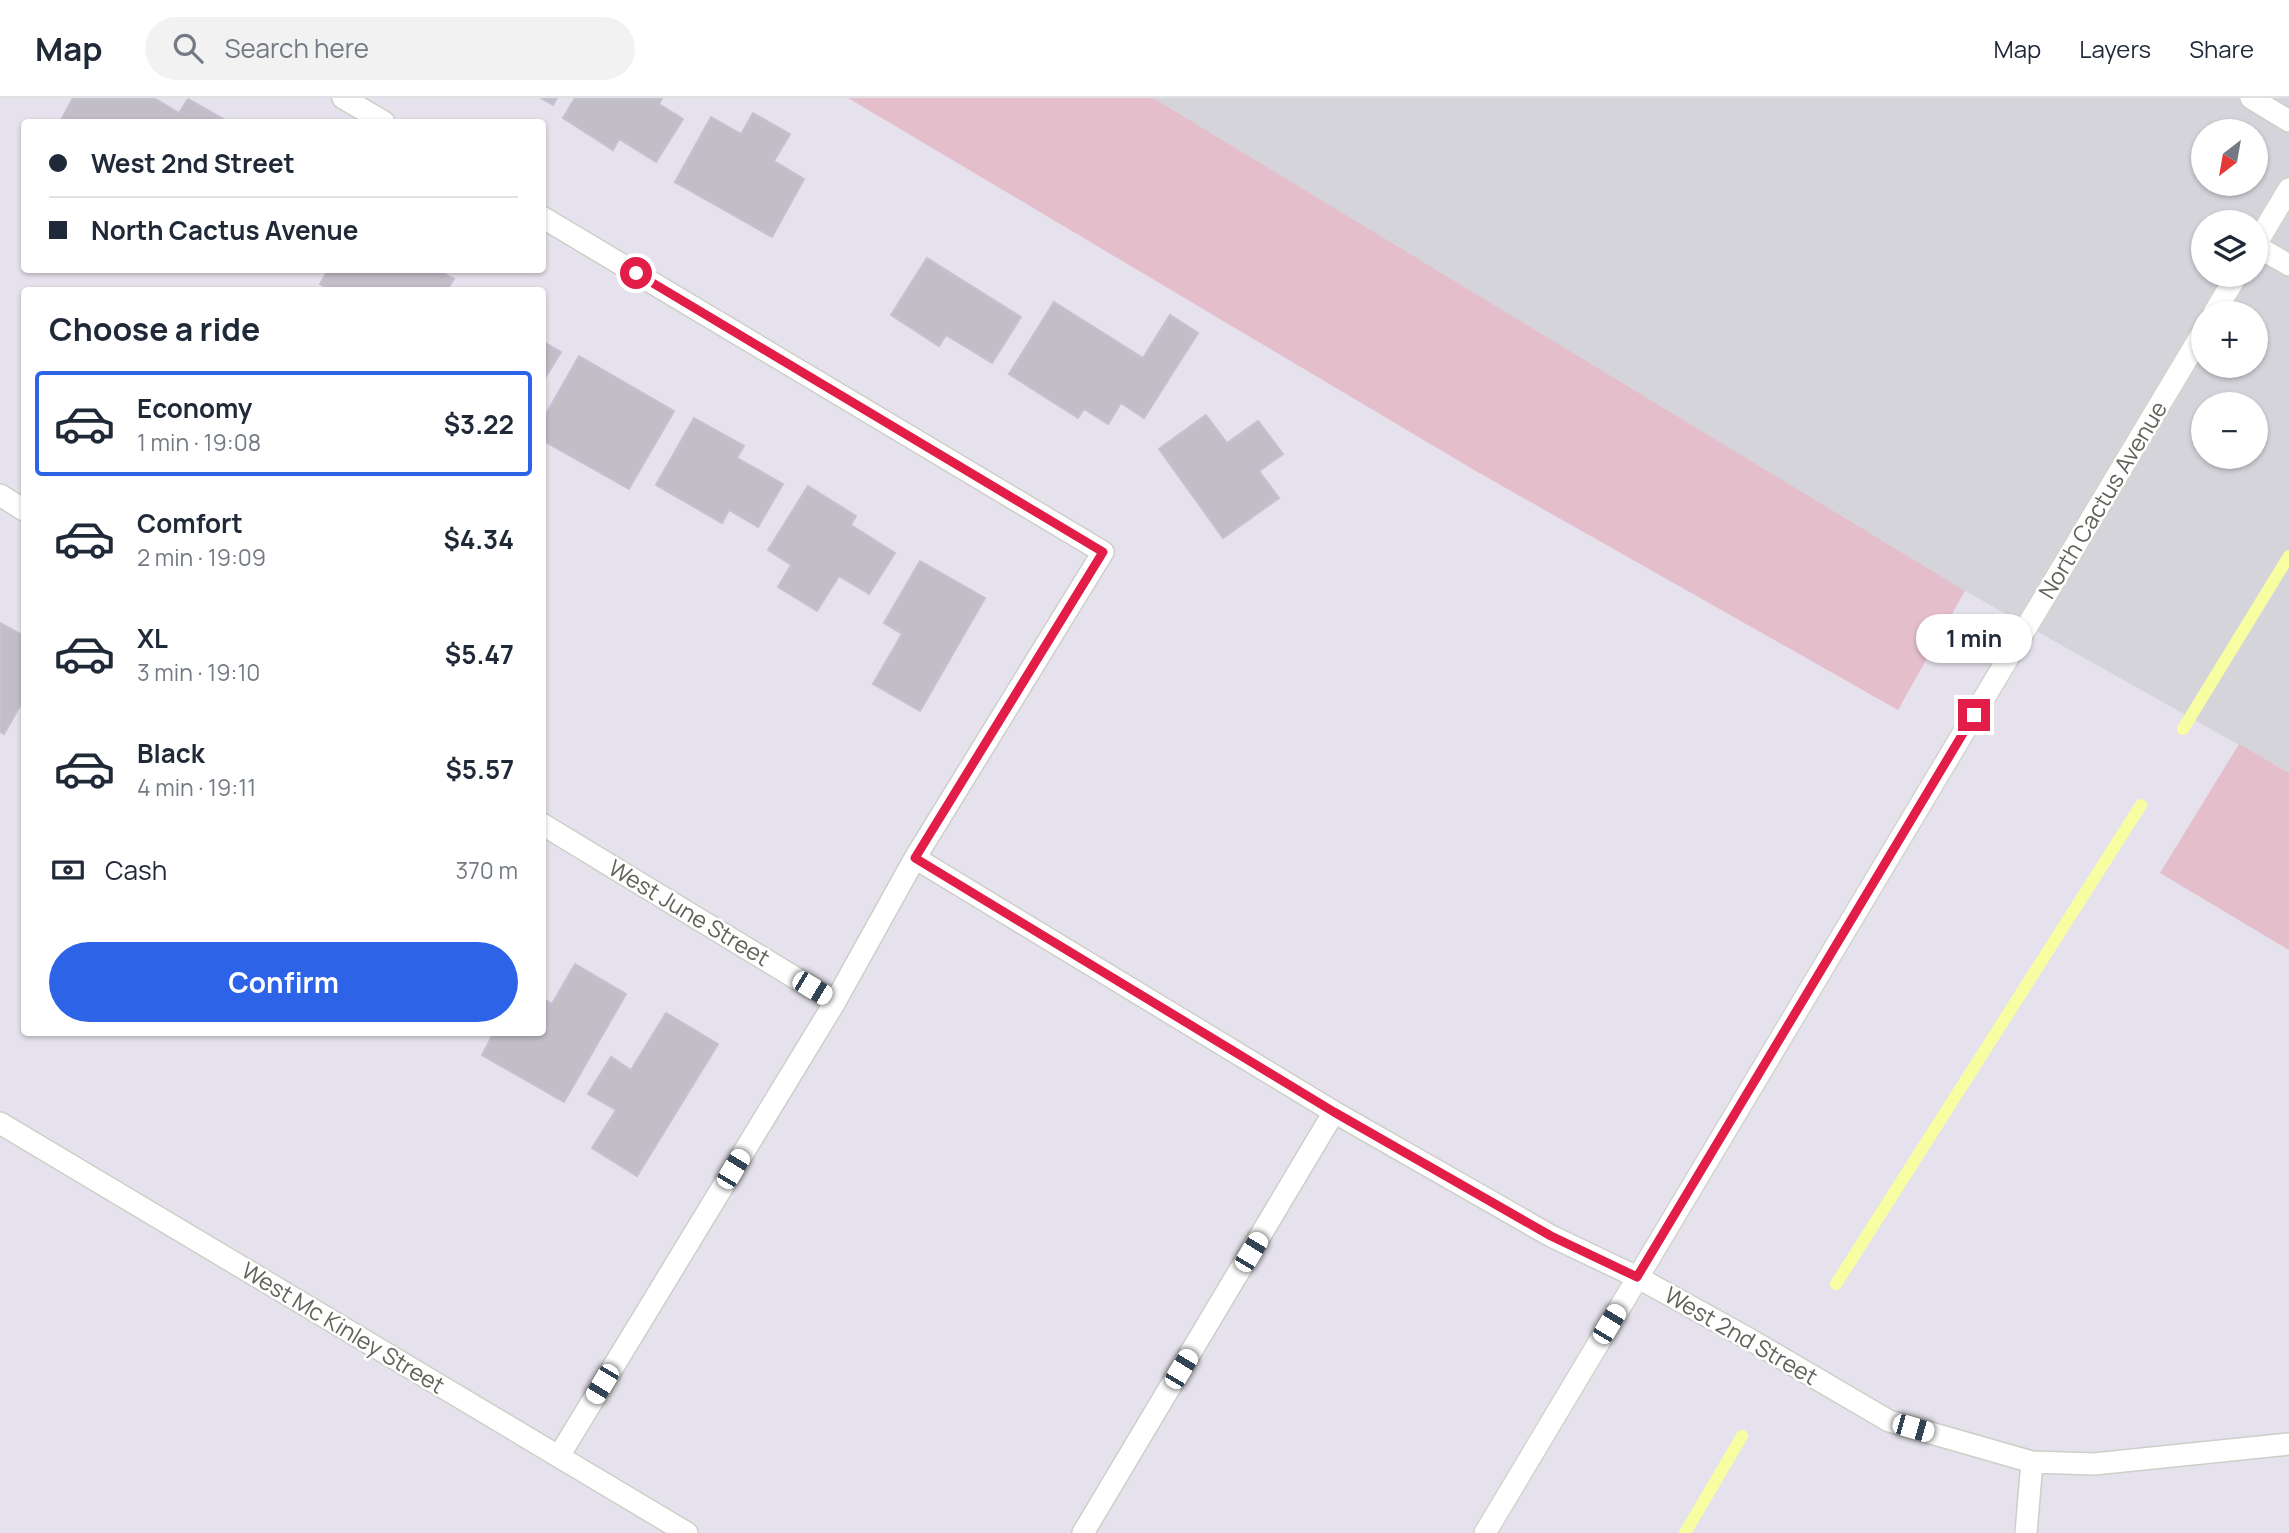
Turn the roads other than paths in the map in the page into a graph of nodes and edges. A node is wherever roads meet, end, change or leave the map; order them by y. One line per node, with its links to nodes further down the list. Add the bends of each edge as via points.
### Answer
1 (343, 98): 3 (street)
2 (2251, 98): 4 (street)
3 (379, 119)
4 (2289, 121)
5 (2289, 189): 7 (street)
6 (546, 219): 14 (street, via 1103,552)
7 (2268, 225)
8 (2268, 252): 9 (street)
9 (2289, 265)
10 (2191, 352): 18 (street, North Cactus Avenue)
11 (0, 495): 12 (street)
12 (21, 508)
13 (546, 826): 15 (street, West June Street)
14 (915, 858): 15 (street); 16 (street, West 2nd Street)
15 (835, 1002): 20 (street)
16 (1334, 1112): 18 (street, West 2nd Street, via 1551,1236); 23 (street)
17 (0, 1123): 20 (street, West Mc Kinley Street)
18 (1637, 1277): 21 (street, West 2nd Street, via 1889,1421); 24 (street, North Cactus Avenue)
19 (2289, 1444): 21 (street, West 2nd Street, via 2094,1464)
20 (559, 1456): 22 (street, West Mc Kinley Street)
21 (2032, 1462): 25 (street)
22 (687, 1533)
23 (1083, 1533)
24 (1485, 1533)
25 (2026, 1533)

